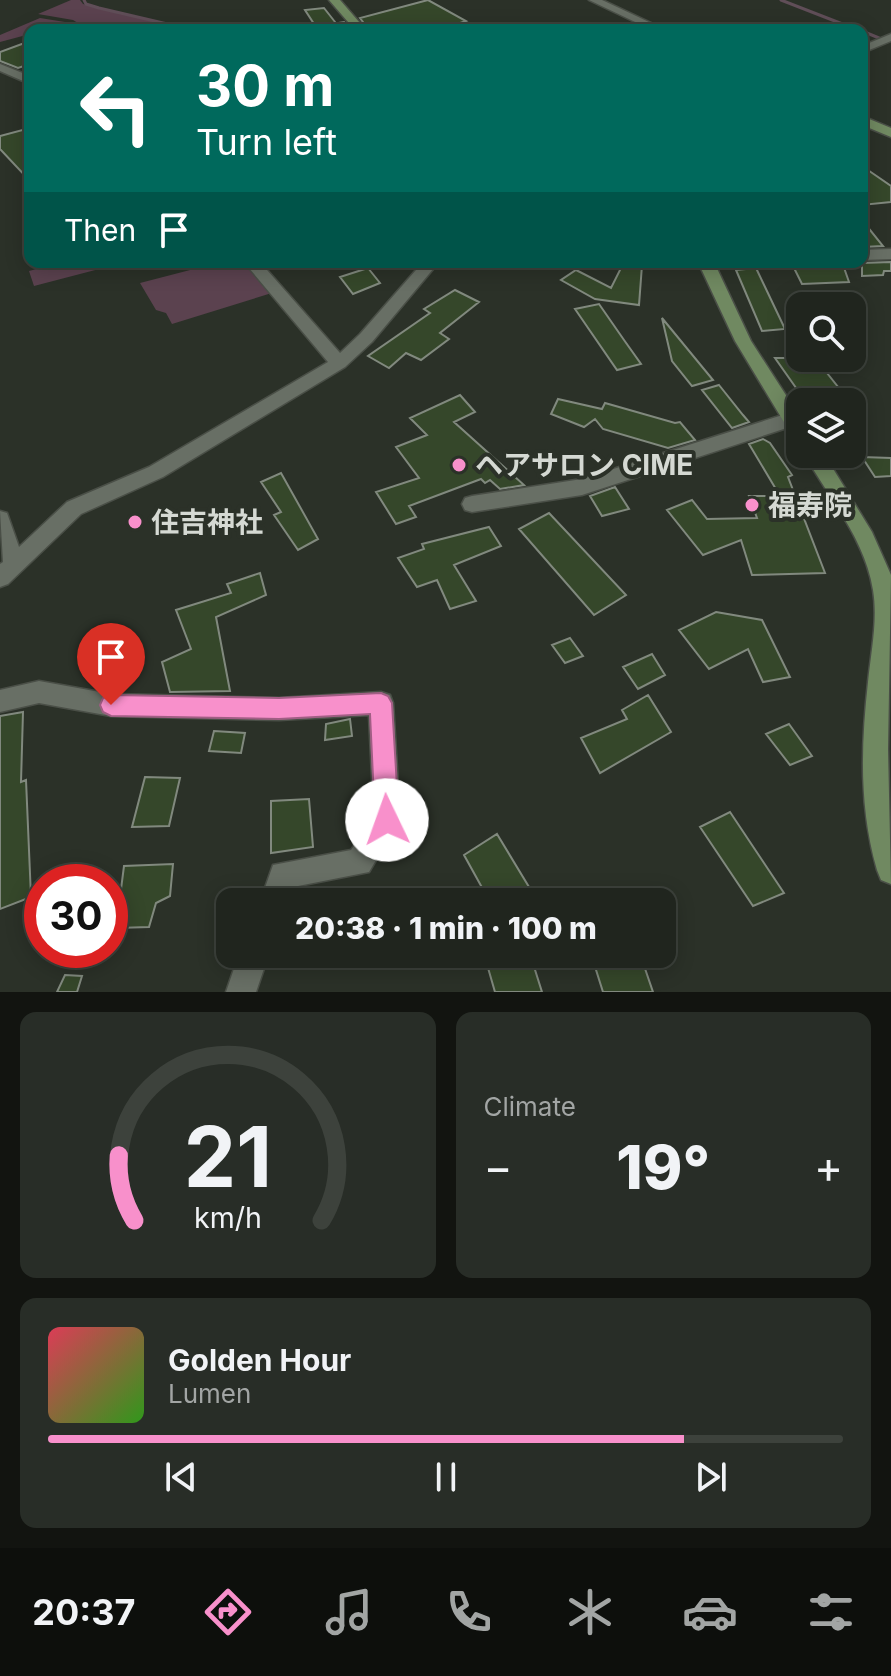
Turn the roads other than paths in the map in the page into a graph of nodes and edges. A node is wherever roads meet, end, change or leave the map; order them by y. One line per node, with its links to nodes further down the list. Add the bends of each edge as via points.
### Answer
1 (334, 0): 3 (street)
2 (594, 0): 4 (street)
3 (356, 24)
4 (648, 24)
5 (891, 37): 6 (street)
6 (868, 47)
7 (0, 67): 8 (street)
8 (24, 77)
9 (868, 123): 10 (street)
10 (891, 133)
11 (891, 254): 12 (street)
12 (868, 255)
13 (257, 268): 16 (street)
14 (426, 268): 16 (street)
15 (708, 268): 17 (street, via 743,341)
16 (339, 363): 22 (street, via 156,472 74,508)
17 (786, 409)
18 (786, 428): 20 (street, via 582,487)
19 (823, 468): 23 (street)
20 (472, 504)
21 (0, 519): 22 (street)
22 (7, 571)
23 (887, 587): 25 (street, via 874,749)
24 (0, 701): 26 (street, via 39,692 111,705 279,709 381,703 387,820 359,862 283,875)
25 (891, 870)
26 (279, 888)
27 (249, 968): 28 (street)
28 (241, 992)

